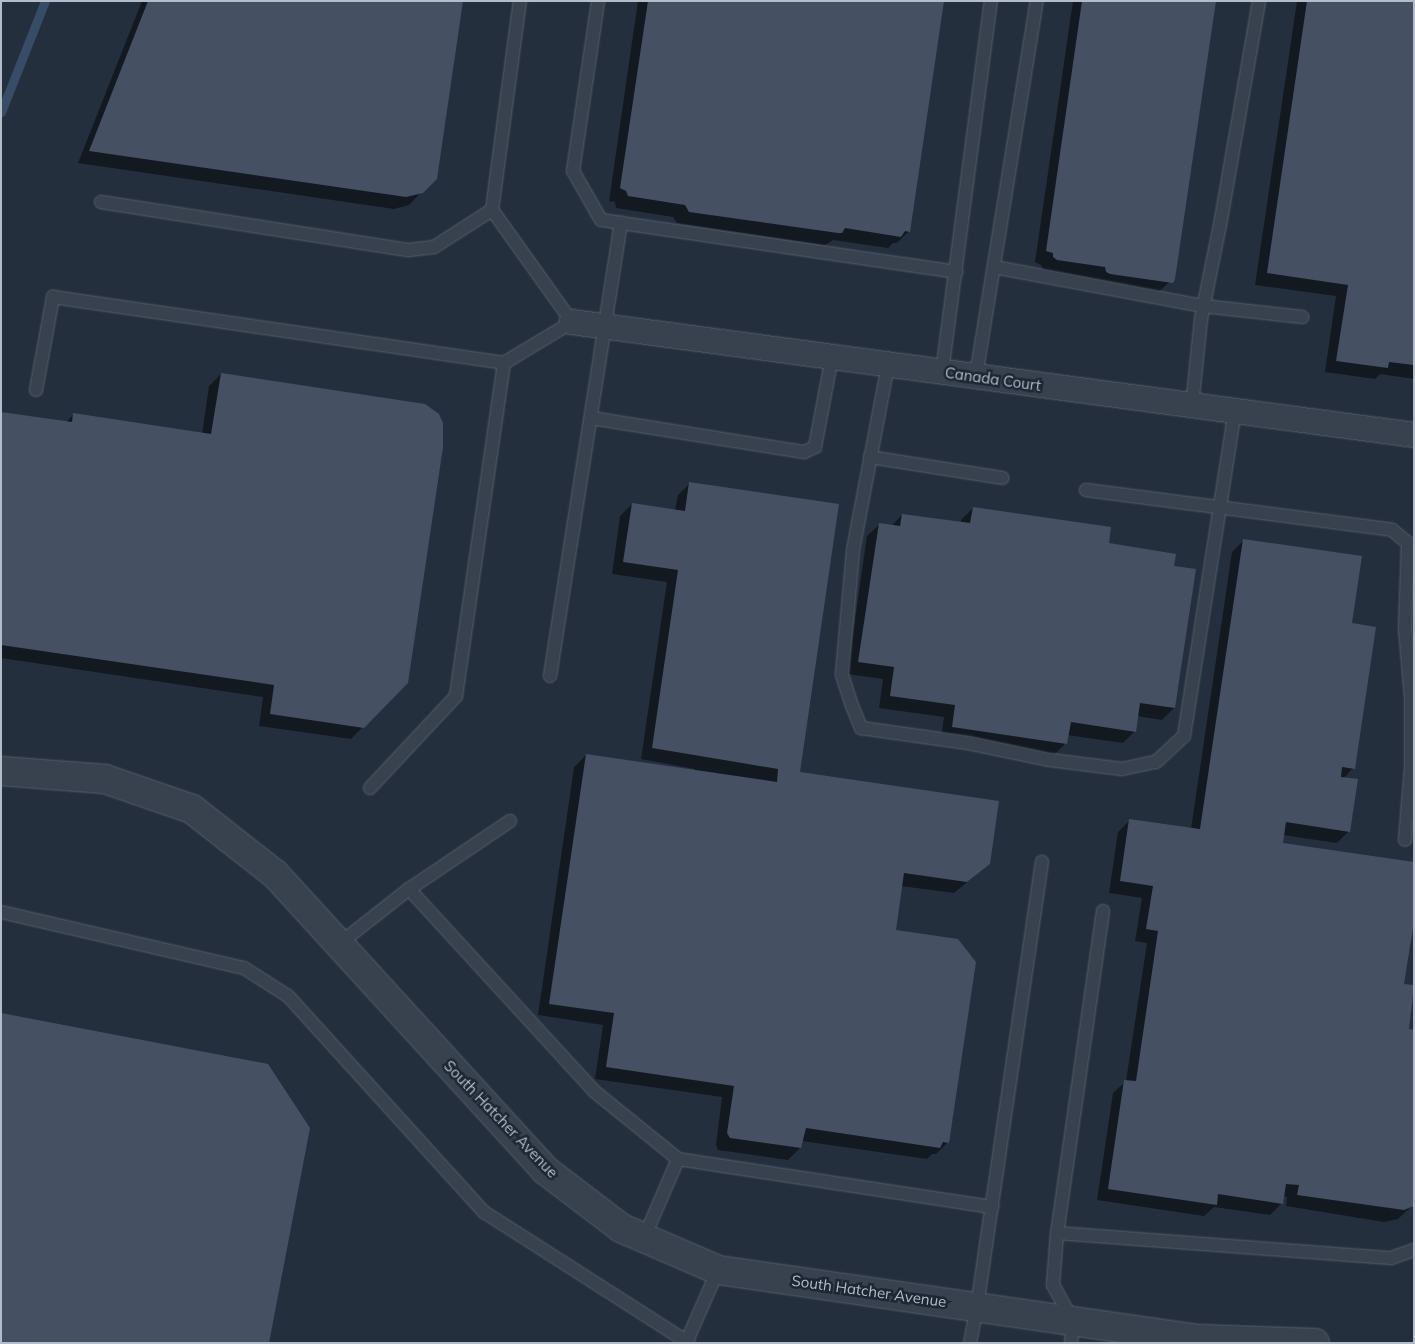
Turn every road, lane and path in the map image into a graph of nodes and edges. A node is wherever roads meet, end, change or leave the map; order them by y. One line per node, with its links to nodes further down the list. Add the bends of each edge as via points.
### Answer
1 (520, 1): 7 (lane)
2 (598, 1): 8 (lane, via 573,171 601,220)
3 (991, 1): 10 (lane)
4 (1037, 1): 9 (lane)
5 (1259, 1): 11 (lane)
6 (101, 202): 7 (lane, via 409,250 434,247)
7 (492, 210): 13 (lane)
8 (622, 223): 10 (lane); 14 (lane)
9 (994, 267): 11 (lane); 19 (lane)
10 (956, 272): 18 (lane)
11 (1204, 306): 12 (lane); 21 (lane)
12 (1302, 317)
13 (572, 322): 14 (street, Canada Court); 16 (lane)
14 (606, 327): 15 (street, Canada Court); 23 (lane)
15 (832, 357): 17 (street, Canada Court); 23 (lane, via 815,447 804,452)
16 (504, 362): 20 (lane, via 53,296); 32 (lane, via 456,696)
17 (888, 365): 18 (street, Canada Court); 25 (lane)
18 (942, 372): 19 (street, Canada Court)
19 (976, 376): 21 (street, Canada Court)
20 (36, 390)
21 (1192, 406): 22 (street, Canada Court)
22 (1235, 412): 24 (street, Canada Court); 28 (lane)
23 (591, 418): 29 (lane)
24 (1414, 436)
25 (870, 458): 26 (lane); 28 (lane, via 853,550 842,675 861,728 968,743 1050,760 1122,769 1156,762 1184,736)
26 (1002, 478)
27 (1086, 490): 28 (lane)
28 (1221, 509): 30 (lane, via 1392,530 1408,543 1405,628)
29 (550, 676)
30 (1412, 679): 34 (lane)
31 (4, 770): 39 (street, South Hatcher Avenue, via 106,778 192,809 275,874)
32 (370, 788)
33 (510, 821): 36 (lane)
34 (1405, 840)
35 (1042, 862): 41 (lane)
36 (409, 889): 39 (lane); 40 (lane, via 594,1091)
37 (1, 912): 48 (lane, via 251,972 288,996 484,1212)
38 (1103, 912): 42 (lane)
39 (339, 944): 43 (street, South Hatcher Avenue, via 545,1170 621,1228)
40 (678, 1159): 41 (lane); 43 (lane)
41 (992, 1207): 46 (lane)
42 (1057, 1233): 44 (lane, via 1391,1258); 47 (lane, via 1053,1285)
43 (644, 1238): 45 (street, South Hatcher Avenue)
44 (1414, 1250)
45 (718, 1270): 46 (street, South Hatcher Avenue); 48 (lane)
46 (977, 1307): 47 (street, South Hatcher Avenue); 49 (lane)
47 (1072, 1332): 50 (street, South Hatcher Avenue)
48 (687, 1342)
49 (970, 1343)
50 (1315, 1343)

